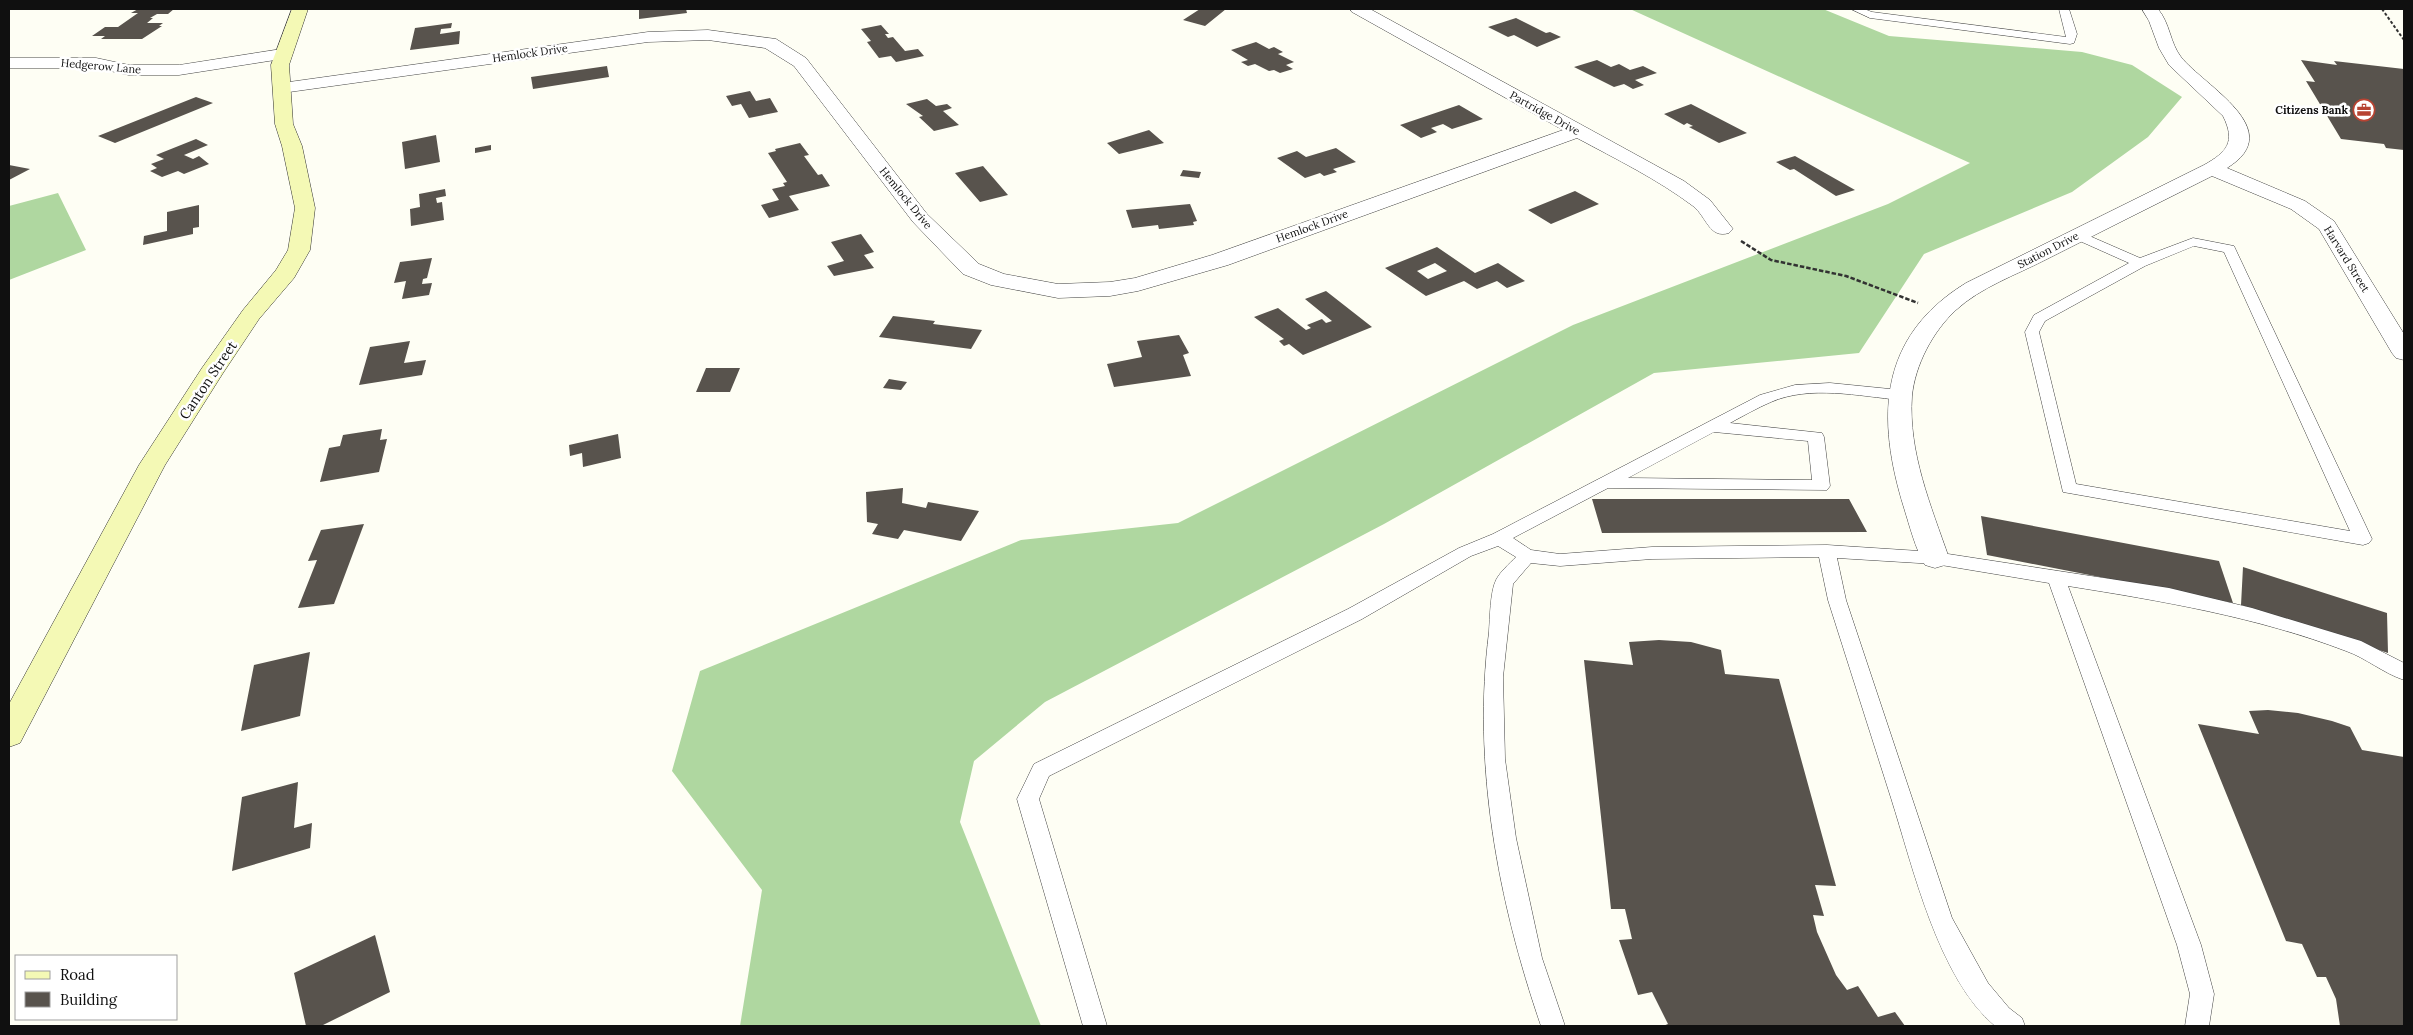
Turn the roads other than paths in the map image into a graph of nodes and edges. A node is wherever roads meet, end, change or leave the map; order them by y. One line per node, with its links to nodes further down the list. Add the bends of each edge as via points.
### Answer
1 (300, 9): 6 (main road, Canton Street)
2 (1358, 9): 9 (street, Partridge Drive)
3 (1856, 9): 4 (lane, via 1870,15 2070,40 2072,34)
4 (2064, 9)
5 (2149, 9): 10 (street, Station Drive, via 2168,52 2224,105 2236,121 2237,147 2232,155)
6 (282, 54): 7 (street, Hedgerow Lane, via 179,70 129,70 96,63); 8 (main road, Canton Street)
7 (9, 63)
8 (282, 88): 9 (street, Hemlock Drive, via 648,37 732,36 770,43 800,62 920,218 971,268 998,280 1058,291 1110,289 1138,284 1220,260); 24 (main road, Canton Street, via 284,124 305,208 299,250 286,273 251,315 211,373 152,465)
9 (1577, 131): 11 (street, Partridge Drive, via 1677,185 1710,211)
10 (2211, 169): 12 (street, Station Drive); 14 (street, Harvard Street, via 2298,205 2327,225)
11 (1722, 229)
12 (2078, 235): 13 (lane); 15 (street, Station Drive, via 1981,284 1941,312 1908,367)
13 (2140, 263): 13 (lane, via 2193,242 2229,250 2363,540 2069,488 2032,332 2039,318)
14 (2404, 353)
15 (1900, 395): 16 (lane, via 1830,388 1795,390 1766,398); 21 (street, Station Drive, via 1905,465)
16 (1713, 427): 17 (lane); 17 (lane, via 1816,436 1820,486)
17 (1607, 483): 18 (lane)
18 (1499, 538): 20 (lane); 25 (lane, via 1464,552 1355,614 1040,770 1028,799)
19 (1826, 551): 20 (lane, via 1652,553 1560,560); 21 (lane); 27 (lane, via 1839,606 1941,919 1978,988 1999,1016)
20 (1527, 556): 26 (lane, via 1504,582 1493,677 1495,759 1505,838 1530,958)
21 (1935, 558): 22 (lane)
22 (2056, 577): 23 (lane, via 2169,595 2317,633 2354,646); 28 (lane, via 2189,945 2202,994)
23 (2404, 672)
24 (9, 734)
25 (1095, 1026)
26 (1553, 1026)
27 (2013, 1026)
28 (2197, 1026)

